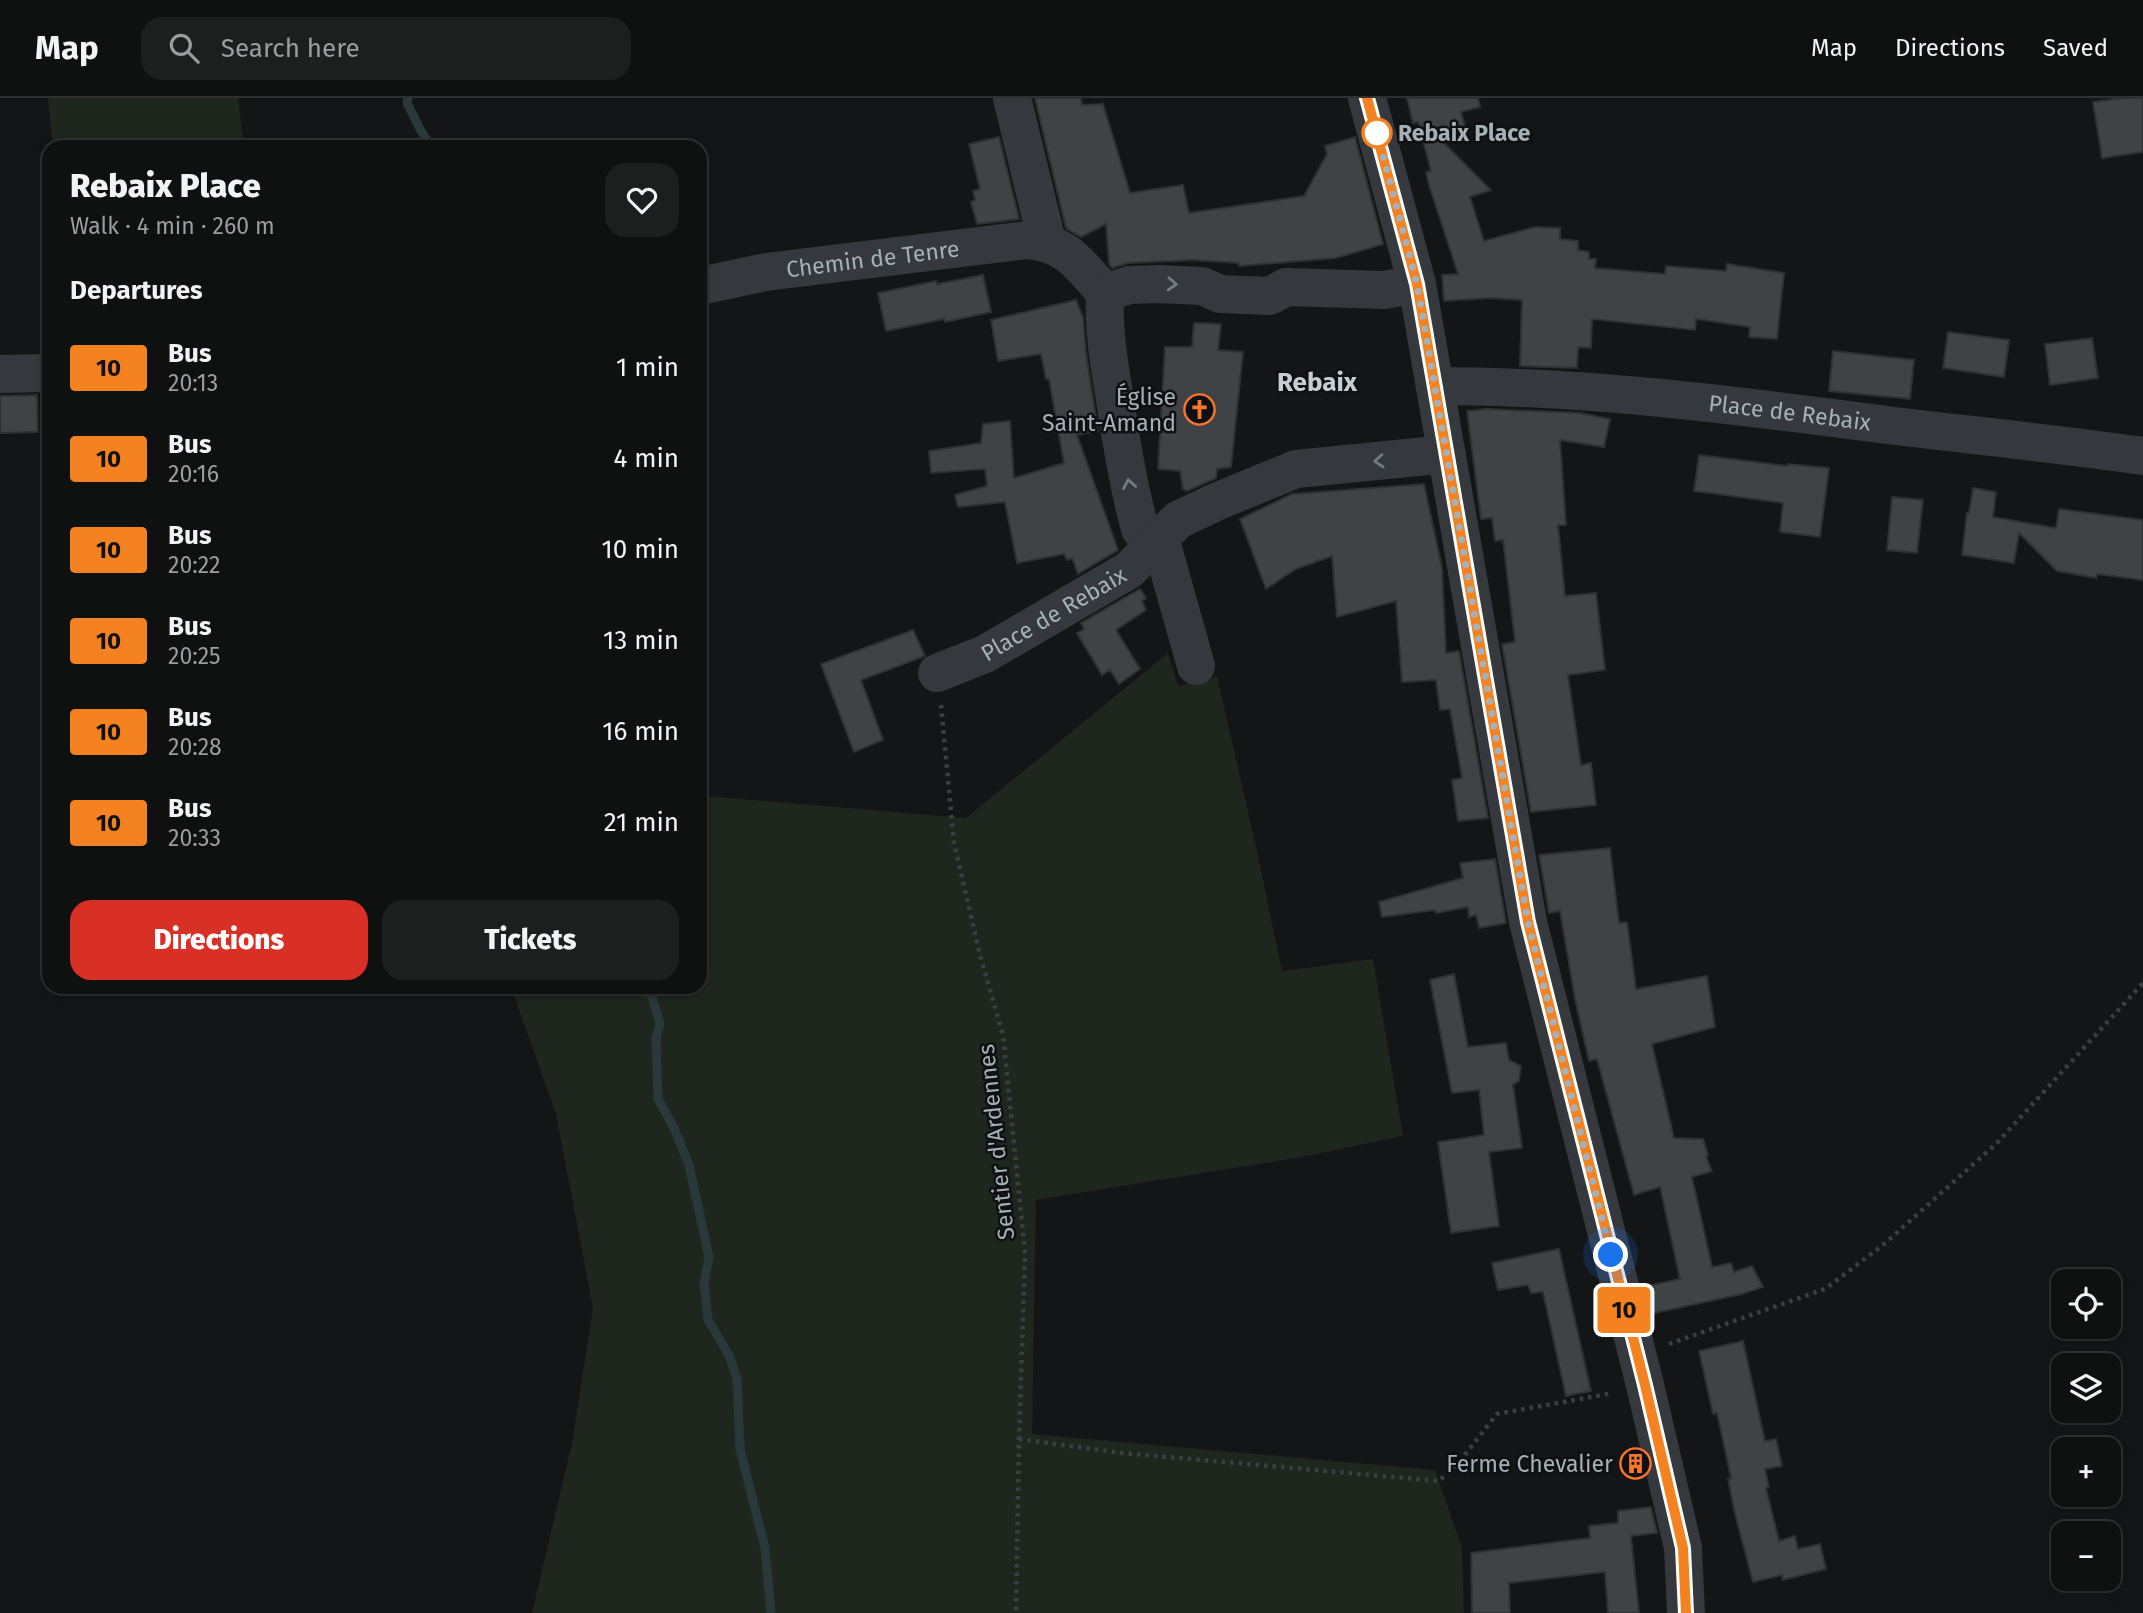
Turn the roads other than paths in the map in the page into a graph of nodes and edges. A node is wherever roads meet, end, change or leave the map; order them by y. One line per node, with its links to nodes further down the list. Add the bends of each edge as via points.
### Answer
1 (1012, 98): 3 (street)
2 (1367, 98): 4 (street)
3 (1047, 242): 5 (street, Chemin de Tenre, via 1027,240 858,260); 6 (street, via 1062,248)
4 (1417, 284): 6 (street, one-way to 4, via 1129,285 1159,284 1270,296 1286,287 1384,290); 9 (street)
5 (707, 285)
6 (1105, 293): 12 (street, one-way to 6, via 1140,529 1130,492 1108,356)
7 (42, 373): 8 (street)
8 (0, 374)
9 (1436, 386): 10 (street); 11 (street, Place de Rebaix, via 1608,393)
10 (1447, 454): 12 (street, Place de Rebaix, one-way to 12, via 1296,469 1178,520); 15 (street, via 1528,922 1683,1548)
11 (2143, 456)
12 (1160, 538): 13 (street); 14 (street, Place de Rebaix, via 1129,570 985,654)
13 (1196, 666)
14 (937, 673)
15 (1686, 1613)

